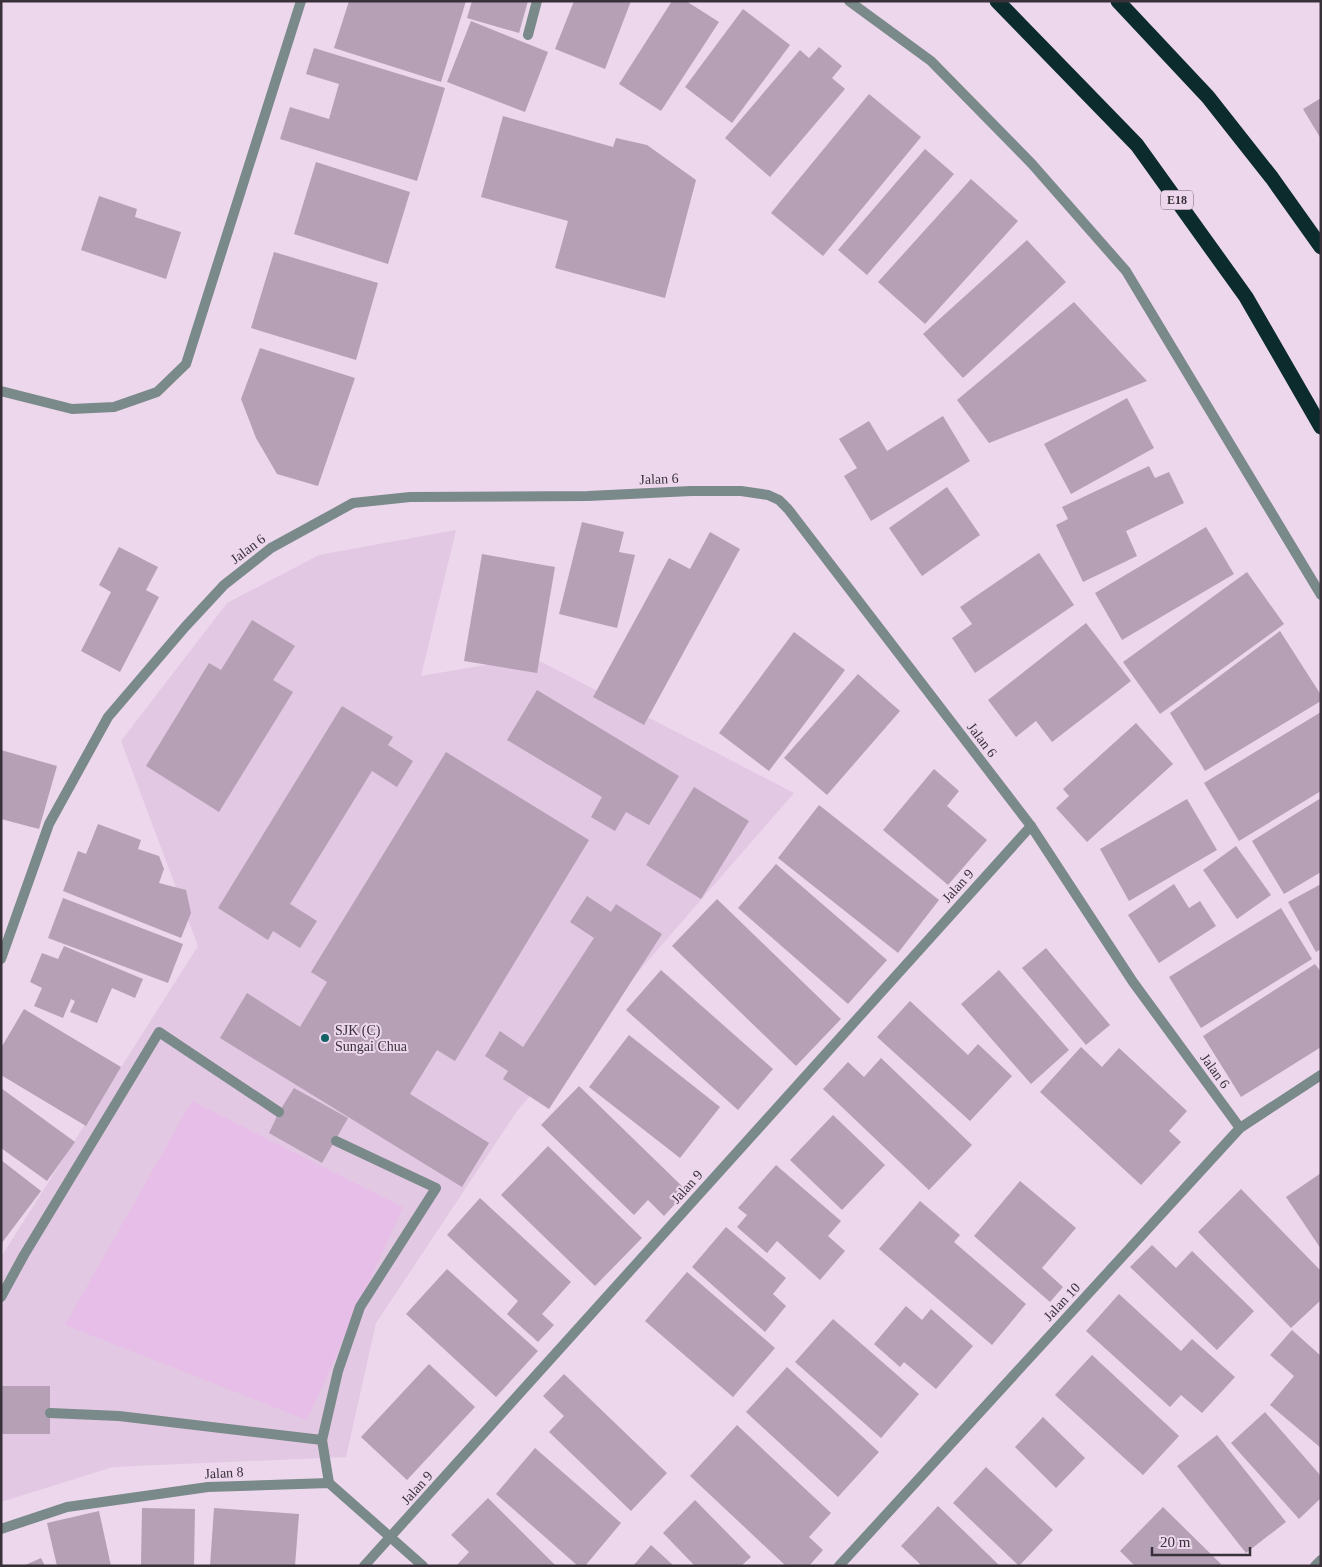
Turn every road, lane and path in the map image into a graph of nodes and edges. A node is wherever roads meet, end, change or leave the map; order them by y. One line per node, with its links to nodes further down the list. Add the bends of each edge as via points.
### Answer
1 (301, 1): 8 (street, via 186,364 158,392 114,407 72,409)
2 (537, 1): 6 (street)
3 (849, 1): 10 (street, via 931,62 1032,164 1126,271)
4 (997, 1): 9 (highway, E18, via 1137,146 1246,297)
5 (1118, 1): 7 (highway, via 1208,97 1272,178)
6 (528, 35)
7 (1321, 248)
8 (1, 392)
9 (1321, 427)
10 (1321, 595)
11 (1031, 826): 12 (street, Jalan 6, via 779,500 755,492 692,491 410,498 353,503 271,548 224,585 108,717 49,824); 15 (street, Jalan 6, via 1133,982); 22 (street, Jalan 9)
12 (1, 958)
13 (1321, 1076): 15 (street, Jalan 10)
14 (279, 1112): 17 (street, via 159,1032)
15 (1240, 1128): 26 (street, Jalan 10)
16 (336, 1141): 19 (street, via 436,1188 360,1307 338,1371)
17 (1, 1297)
18 (50, 1413): 19 (street, via 119,1416)
19 (322, 1440): 20 (street)
20 (329, 1483): 21 (street, Jalan 8, via 208,1487 67,1507); 22 (street)
21 (1, 1529)
22 (391, 1537): 24 (street, Jalan 9); 25 (street)
23 (1321, 1560): 27 (street)
24 (364, 1566)
25 (423, 1566)
26 (839, 1566)
27 (1315, 1566)

